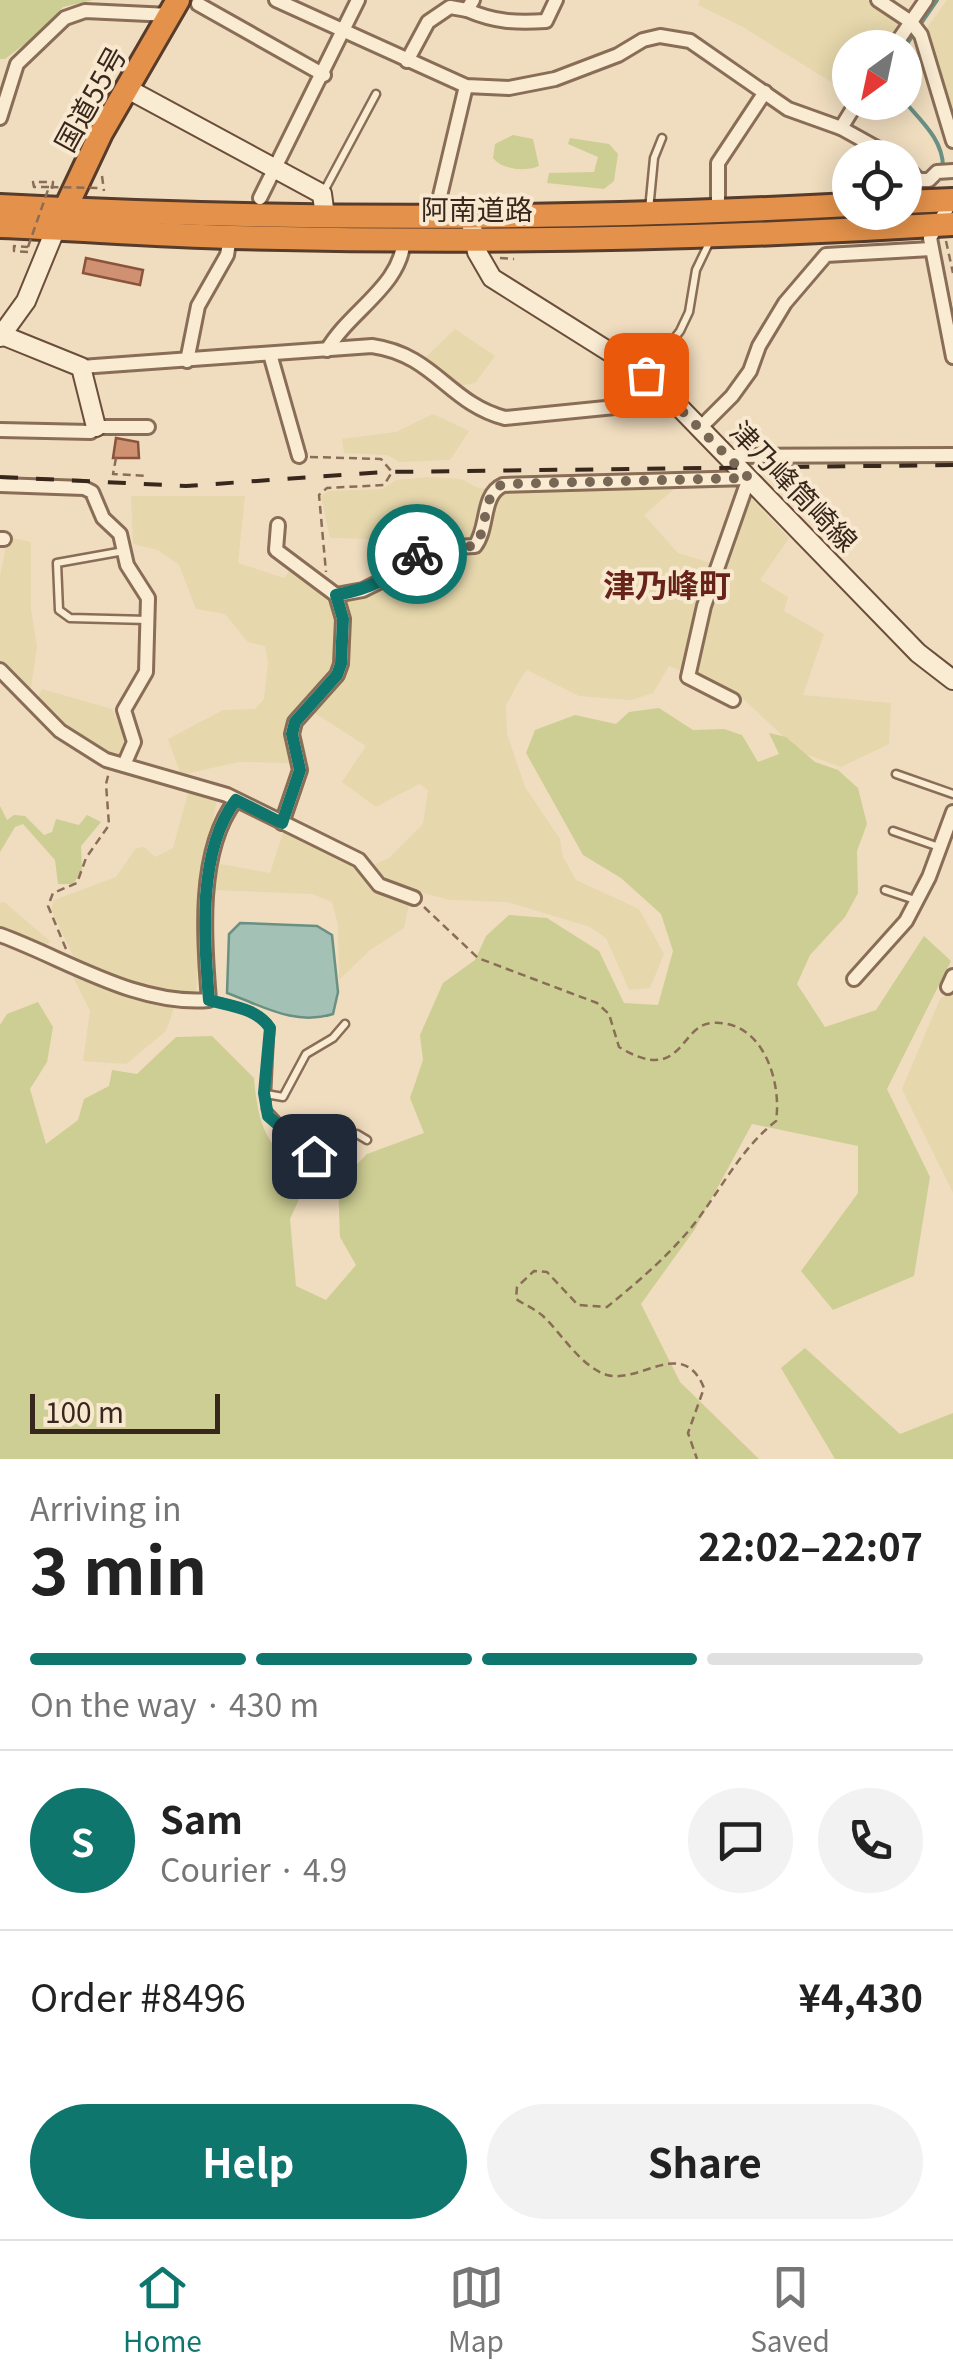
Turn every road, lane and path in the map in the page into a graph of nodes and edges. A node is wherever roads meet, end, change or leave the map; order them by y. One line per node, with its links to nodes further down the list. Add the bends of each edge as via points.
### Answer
1 (276, 0): 9 (street)
2 (358, 0): 9 (street)
3 (556, 0): 6 (street, via 546,21 494,22)
4 (878, 0): 8 (street)
5 (926, 0): 8 (street)
6 (470, 5): 10 (street, via 450,7 428,22)
7 (182, 6): 11 (street); 14 (highway, 国道55号); 17 (street, via 65,18 17,64)
8 (915, 28): 13 (street)
9 (343, 31): 10 (street); 11 (street)
10 (406, 62): 12 (street)
11 (324, 75): 23 (street)
12 (466, 86): 15 (street, via 509,88 556,78 660,36 705,48); 36 (street)
13 (946, 87): 22 (street)
14 (126, 88): 23 (main road); 26 (highway, 国道55号)
15 (765, 92): 19 (street, via 800,115); 37 (street, via 718,162)
16 (376, 94): 32 (lane)
17 (0, 118)
18 (846, 120): 19 (street)
19 (841, 128): 21 (street)
20 (662, 138): 35 (lane)
21 (863, 140)
22 (953, 141)
23 (277, 169): 28 (street); 32 (main road)
24 (948, 171): 25 (street)
25 (922, 180)
26 (98, 184): 29 (highway, 国道55号); 29 (path, bridge); 29 (path)
27 (35, 190): 29 (path)
28 (260, 198)
29 (54, 199): 32 (highway, 阿南道路); 33 (highway, 阿南道路); 38 (highway, 阿南道路); 41 (highway, 阿南道路); 46 (path, bridge, via 28,247 14,246); 48 (main road, via 26,301)
30 (953, 199): 31 (highway); 40 (street)
31 (922, 201)
32 (324, 205): 36 (highway, 阿南道路)
33 (0, 206)
34 (832, 208): 37 (highway, 阿南道路)
35 (648, 215): 37 (highway, 阿南道路); 39 (highway, 阿南道路)
36 (435, 217): 39 (highway, 阿南道路)
37 (714, 224): 39 (highway, 阿南道路); 43 (highway, 阿南道路); 54 (lane, via 685,321)
38 (0, 226)
39 (472, 228): 42 (highway, 阿南道路); 54 (main road, 津乃峰筒崎線, via 483,267 504,288)
40 (947, 234): 43 (highway, 阿南道路); 44 (street, via 930,238); 45 (path); 47 (path)
41 (230, 237): 42 (highway, 阿南道路); 52 (street, via 198,306)
42 (404, 238): 49 (street, via 396,270)
43 (826, 244): 44 (street); 58 (street, via 759,346 750,371)
44 (931, 249): 50 (street)
45 (953, 250)
46 (29, 252)
47 (953, 273)
48 (1, 336): 53 (main road)
49 (327, 350): 51 (street); 55 (street, via 396,350 424,364 472,405 505,418)
50 (953, 352)
51 (270, 354): 52 (street); 61 (street)
52 (186, 360): 53 (street)
53 (81, 367): 56 (main road)
54 (646, 375): 55 (main road, 津乃峰筒崎線)
55 (675, 401): 58 (main road, 津乃峰筒崎線)
56 (96, 427): 57 (street); 59 (street)
57 (148, 427)
58 (701, 427): 62 (main road, 津乃峰筒崎線)
59 (0, 430)
60 (953, 455): 62 (street)
61 (299, 456): 69 (path, via 382,458 392,472 384,485 327,488 319,495)
62 (728, 456): 65 (main road, 津乃峰筒崎線)
63 (116, 458): 64 (path, via 112,474)
64 (148, 476)
65 (749, 478): 69 (street, via 503,484 488,500 484,535 475,546 434,548 363,590); 72 (main road, 津乃峰筒崎線, via 918,653); 73 (street, via 704,606 688,677)
66 (0, 484): 68 (street, via 92,492)
67 (278, 525): 69 (street, via 276,550)
68 (124, 552): 70 (street, via 145,588); 70 (lane, via 57,563 59,610 70,618)
69 (331, 592): 79 (street, via 343,619 341,664 295,722 300,770)
70 (150, 620): 74 (street, via 146,672 124,710 134,742)
71 (0, 670): 74 (street, via 60,731)
72 (953, 680)
73 (733, 700)
74 (118, 763): 77 (street); 86 (path, via 106,784 108,825 77,883 53,892 48,906)
75 (896, 774): 76 (lane)
76 (953, 794)
77 (236, 800): 79 (street); 88 (street, via 224,815 204,912)
78 (953, 812): 81 (street)
79 (282, 823): 83 (street, via 360,860 379,885)
80 (894, 831): 81 (lane)
81 (940, 848): 84 (street)
82 (885, 890): 84 (lane)
83 (414, 898): 92 (path, via 478,958 597,1003 609,1014 619,1047 639,1059 666,1058 711,1023 752,1038 766,1055 779,1101 776,1121 750,1142 696,1222 639,1282 607,1307 578,1305 547,1272 534,1272 517,1288 516,1300 606,1374 631,1375 665,1362 699,1376 704,1388 688,1433)
84 (916, 900): 87 (street, via 896,934)
85 (0, 935): 86 (street)
86 (70, 965): 88 (street, via 172,998)
87 (854, 980)
88 (209, 1000): 90 (lane, via 248,1010 270,1028)
89 (345, 1024): 90 (lane, via 306,1054 283,1097)
90 (264, 1093): 91 (lane, via 268,1116 306,1153 324,1154 357,1134)
91 (368, 1140)
92 (697, 1459)

